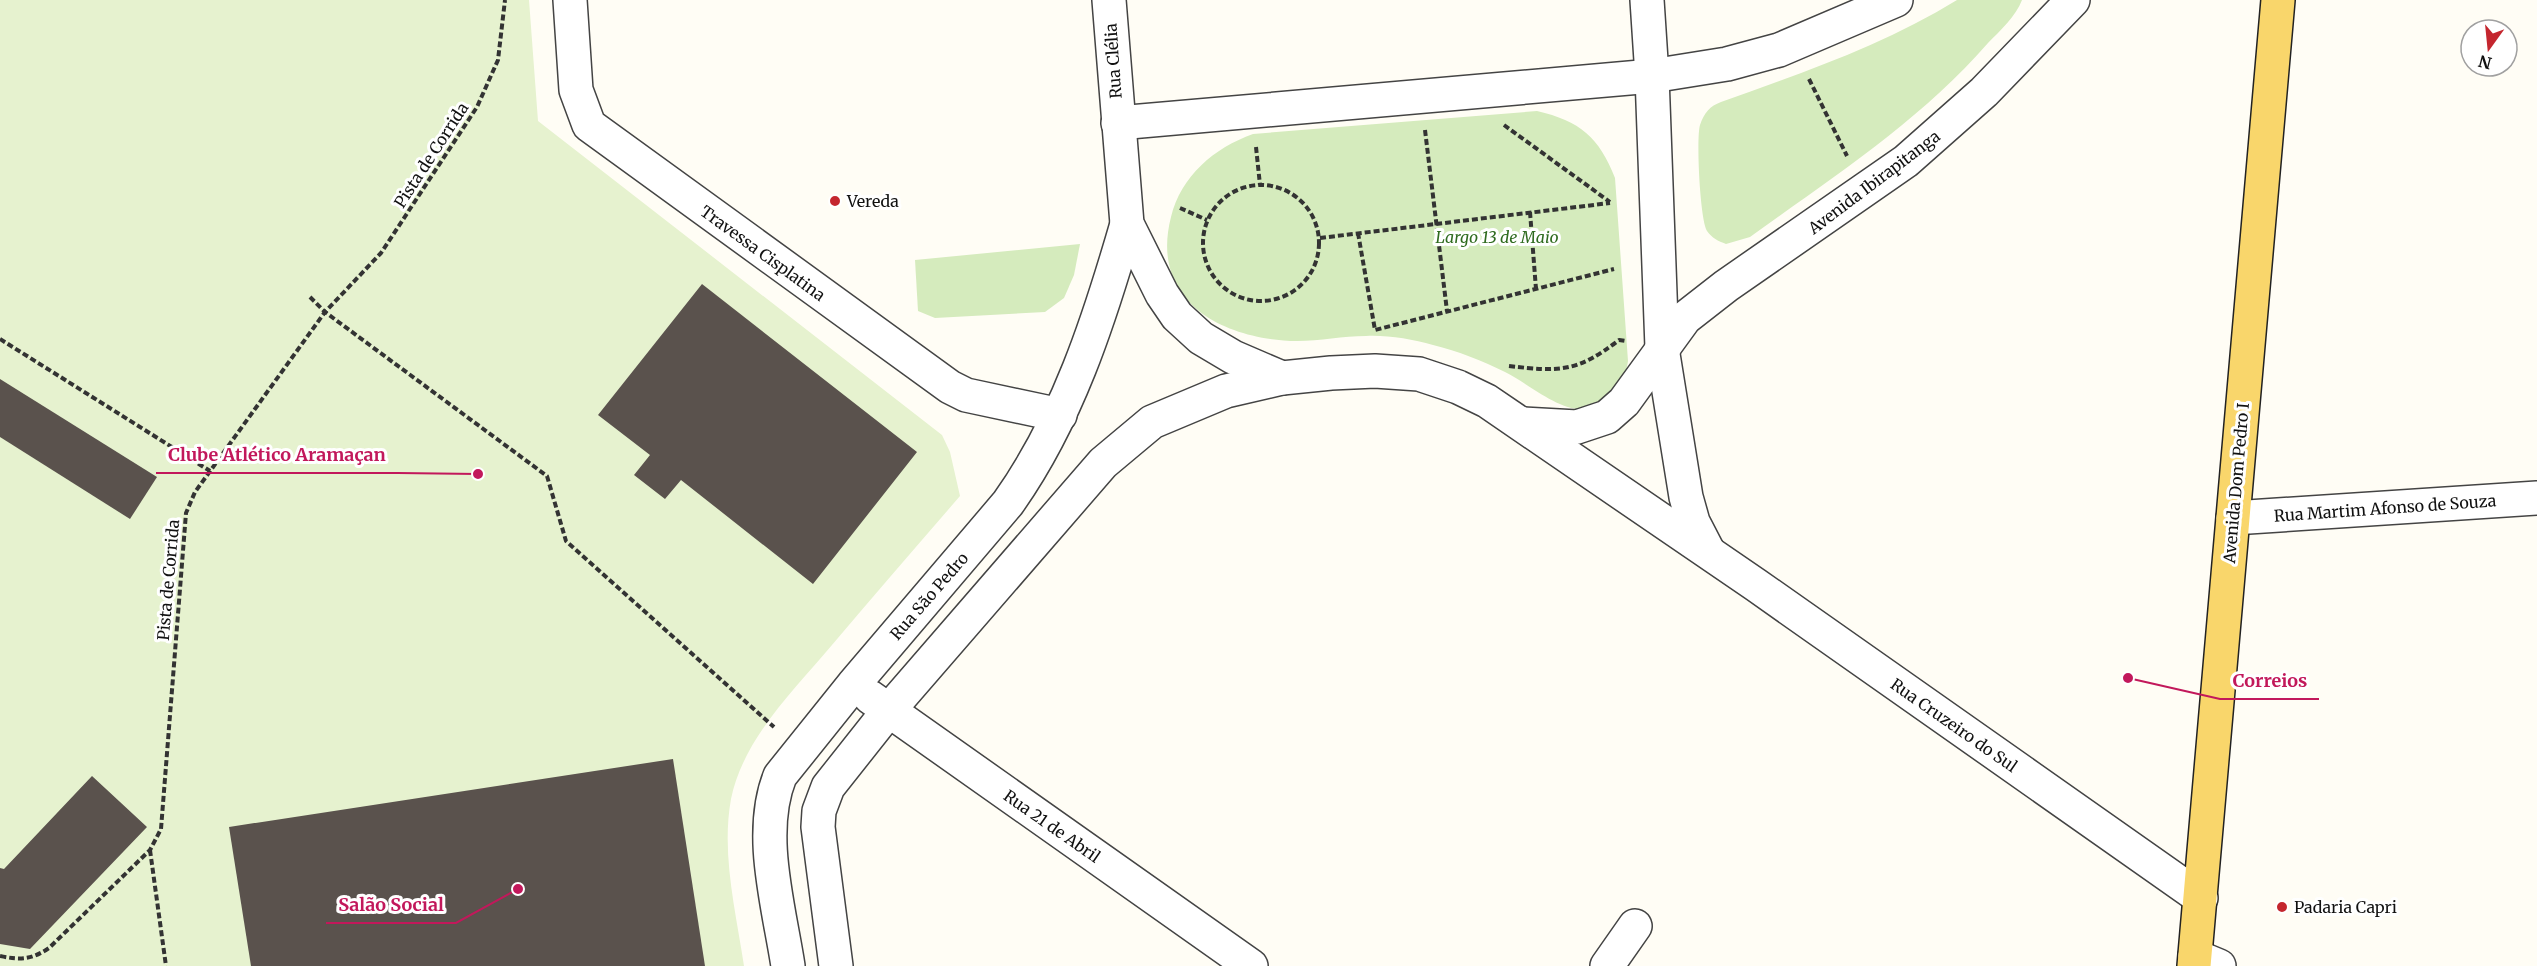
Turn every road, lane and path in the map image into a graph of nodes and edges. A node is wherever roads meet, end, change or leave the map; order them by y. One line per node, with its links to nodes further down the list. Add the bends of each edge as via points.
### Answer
1 (505, 0): 29 (path, Pista de Corrida, via 498,60 477,107 381,253)
2 (570, 0): 34 (street, Travessa Cisplatina, via 576,90 590,125 950,387 966,395)
3 (1109, 0): 13 (street, Rua Clélia)
4 (1647, 0): 10 (street)
5 (1896, 0): 10 (street, via 1779,50 1727,64)
6 (2040, 0): 9 (street)
7 (2073, 0): 9 (street, Avenida Ibirapitanga)
8 (2278, 0): 38 (main road, Avenida Dom Pedro I)
9 (2033, 43): 31 (street, Avenida Ibirapitanga, via 1914,155 1725,286 1685,318)
10 (1653, 76): 13 (street); 31 (street)
11 (1809, 79): 16 (path)
12 (1498, 121): 19 (path, via 1610,203)
13 (1118, 123): 22 (street)
14 (1425, 127): 21 (path)
15 (1255, 140): 17 (path)
16 (1847, 156)
17 (1260, 185): 20 (path, via 1243,187 1228,195); 24 (path, via 1294,194 1316,221)
18 (1180, 208): 20 (path)
19 (1530, 212): 21 (path); 26 (path)
20 (1207, 220): 24 (path, via 1203,236 1208,268 1230,292 1245,299 1269,301 1292,293 1305,283 1314,269)
21 (1437, 223): 23 (path); 28 (path)
22 (1127, 224): 33 (street, via 1177,316 1201,338 1233,357); 34 (street, Rua São Pedro, via 1091,340)
23 (1358, 233): 24 (path); 28 (path, via 1375,330)
24 (1320, 238)
25 (1614, 269): 26 (path)
26 (1536, 289): 28 (path)
27 (310, 297): 29 (path)
28 (1447, 311)
29 (325, 312): 36 (path, Pista de Corrida); 42 (path, via 547,476 566,541)
30 (0, 339): 36 (path)
31 (1662, 348): 32 (path, via 1620,340 1570,368 1549,371); 35 (street, Avenida Ibirapitanga, via 1624,402 1607,417 1577,426); 39 (street, Rua Cruzeiro do Sul, via 1686,497)
32 (1509, 366)
33 (1282, 378): 35 (street, via 1375,371 1419,374 1487,401); 41 (street, via 1226,391 1180,409 1152,422 1124,443)
34 (1060, 415): 40 (street, Rua São Pedro, via 1008,503)
35 (1521, 424): 39 (street, Rua Cruzeiro do Sul)
36 (211, 471): 43 (path, Pista de Corrida, via 195,492 186,513 161,829)
37 (2537, 498): 38 (street, Rua Martim Afonso de Souza)
38 (2234, 518): 44 (main road, Avenida Dom Pedro I)
39 (1708, 551): 44 (street, Rua Cruzeiro do Sul)
40 (853, 685): 41 (street, Rua 21 de Abril); 42 (street, Rua São Pedro)
41 (889, 710): 50 (street, via 837,773 819,811 822,873); 51 (street, Rua 21 de Abril)
42 (799, 750): 49 (street, Rua São Pedro, via 773,793 768,826)
43 (150, 850): 46 (path, Pista de Corrida, via 35,958); 48 (path)
44 (2200, 898): 47 (main road, Avenida Dom Pedro I)
45 (1635, 927): 52 (street)
46 (0, 956)
47 (2203, 963)
48 (166, 966)
49 (789, 966)
50 (836, 966)
51 (1251, 966)
52 (1607, 966)

